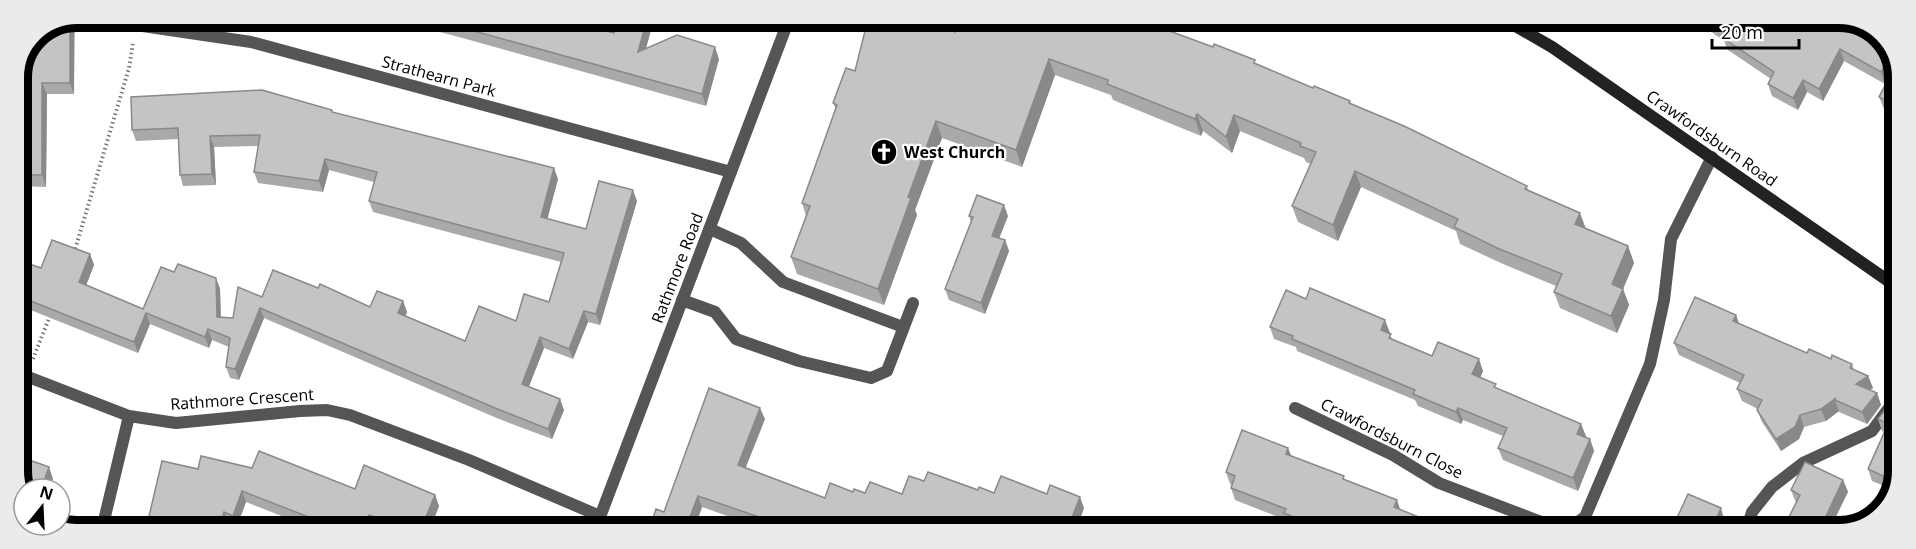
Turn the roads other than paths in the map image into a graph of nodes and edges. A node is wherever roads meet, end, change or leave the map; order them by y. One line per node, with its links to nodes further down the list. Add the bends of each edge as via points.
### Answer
1 (156, 28): 5 (street, Strathearn Park, via 251,42)
2 (786, 28): 5 (street, Rathmore Road)
3 (1519, 28): 4 (main road, Crawfordsburn Road)
4 (1712, 157): 7 (main road, Crawfordsburn Road); 19 (street, Crawfordsburn Close, via 1671,239 1664,300 1650,364)
5 (731, 172): 6 (street, Rathmore Road)
6 (710, 229): 8 (street, Rathmore Road); 10 (street, via 741,243 783,282)
7 (1888, 280)
8 (682, 300): 10 (street, via 715,312 736,339 799,361 871,378 887,371); 15 (street, Rathmore Road)
9 (913, 303): 10 (street)
10 (903, 327)
11 (29, 377): 14 (street, Rathmore Crescent)
12 (1295, 408): 18 (street, Crawfordsburn Close, via 1393,455 1439,483)
13 (1888, 409): 20 (street, via 1872,431 1803,463 1787,475 1772,487)
14 (129, 416): 15 (street, Rathmore Crescent, via 176,423 327,410 469,460); 16 (street)
15 (600, 516): 17 (street, Rathmore Road)
16 (104, 520)
17 (599, 520)
18 (1536, 520)
19 (1582, 520)
20 (1749, 520)

